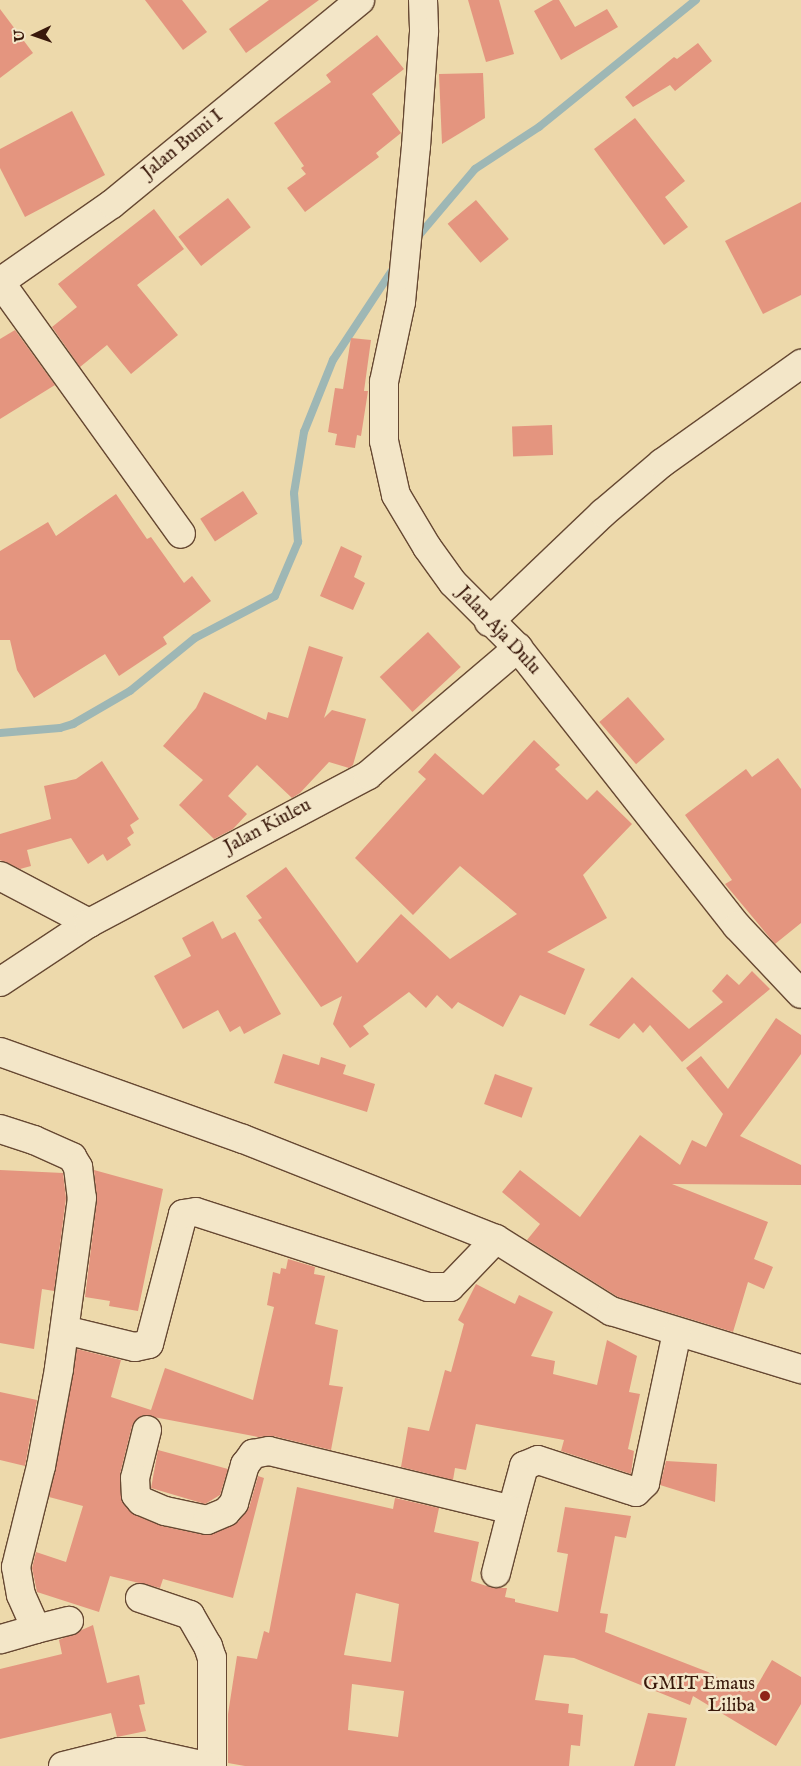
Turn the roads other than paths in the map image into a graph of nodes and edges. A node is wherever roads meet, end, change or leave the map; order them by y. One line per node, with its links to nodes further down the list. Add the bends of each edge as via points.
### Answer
1 (360, 0): 3 (street, Jalan Bumi I, via 112,204)
2 (423, 0): 6 (street, Jalan Aja Dulu, via 424,32 416,146 401,302 384,382 387,465 396,495 427,547 453,583)
3 (0, 282): 5 (street)
4 (801, 364): 6 (street, via 662,464 603,513)
5 (181, 534)
6 (489, 622): 7 (street, Jalan Aja Dulu)
7 (518, 648): 9 (street, Jalan Kiuleu, via 368,775); 11 (street, Jalan Aja Dulu, via 737,926)
8 (0, 876): 9 (street)
9 (89, 923): 10 (street, Jalan Kiuleu)
10 (0, 982)
11 (801, 994)
12 (0, 1052): 14 (street, via 243,1139)
13 (0, 1129): 15 (street, via 64,1152 78,1167 82,1198)
14 (496, 1239): 15 (street, via 450,1287 428,1287 196,1212 183,1214 149,1344 135,1347); 16 (street, via 611,1311)
15 (65, 1330): 23 (street, via 41,1466 16,1567 21,1595)
16 (677, 1332): 17 (street); 19 (street, via 641,1489 636,1492 538,1460 524,1466)
17 (801, 1369)
18 (147, 1430): 19 (street, via 134,1478 136,1495 141,1501 165,1511 207,1520 226,1512 234,1503 245,1465 253,1454 269,1451)
19 (512, 1510): 20 (street)
20 (496, 1574)
21 (140, 1598): 27 (street, via 190,1615 208,1646 212,1658)
22 (69, 1621): 23 (street)
23 (36, 1629): 24 (street)
24 (0, 1639)
25 (63, 1766): 26 (street, via 119,1752 142,1752)
26 (206, 1766)
27 (212, 1766)

